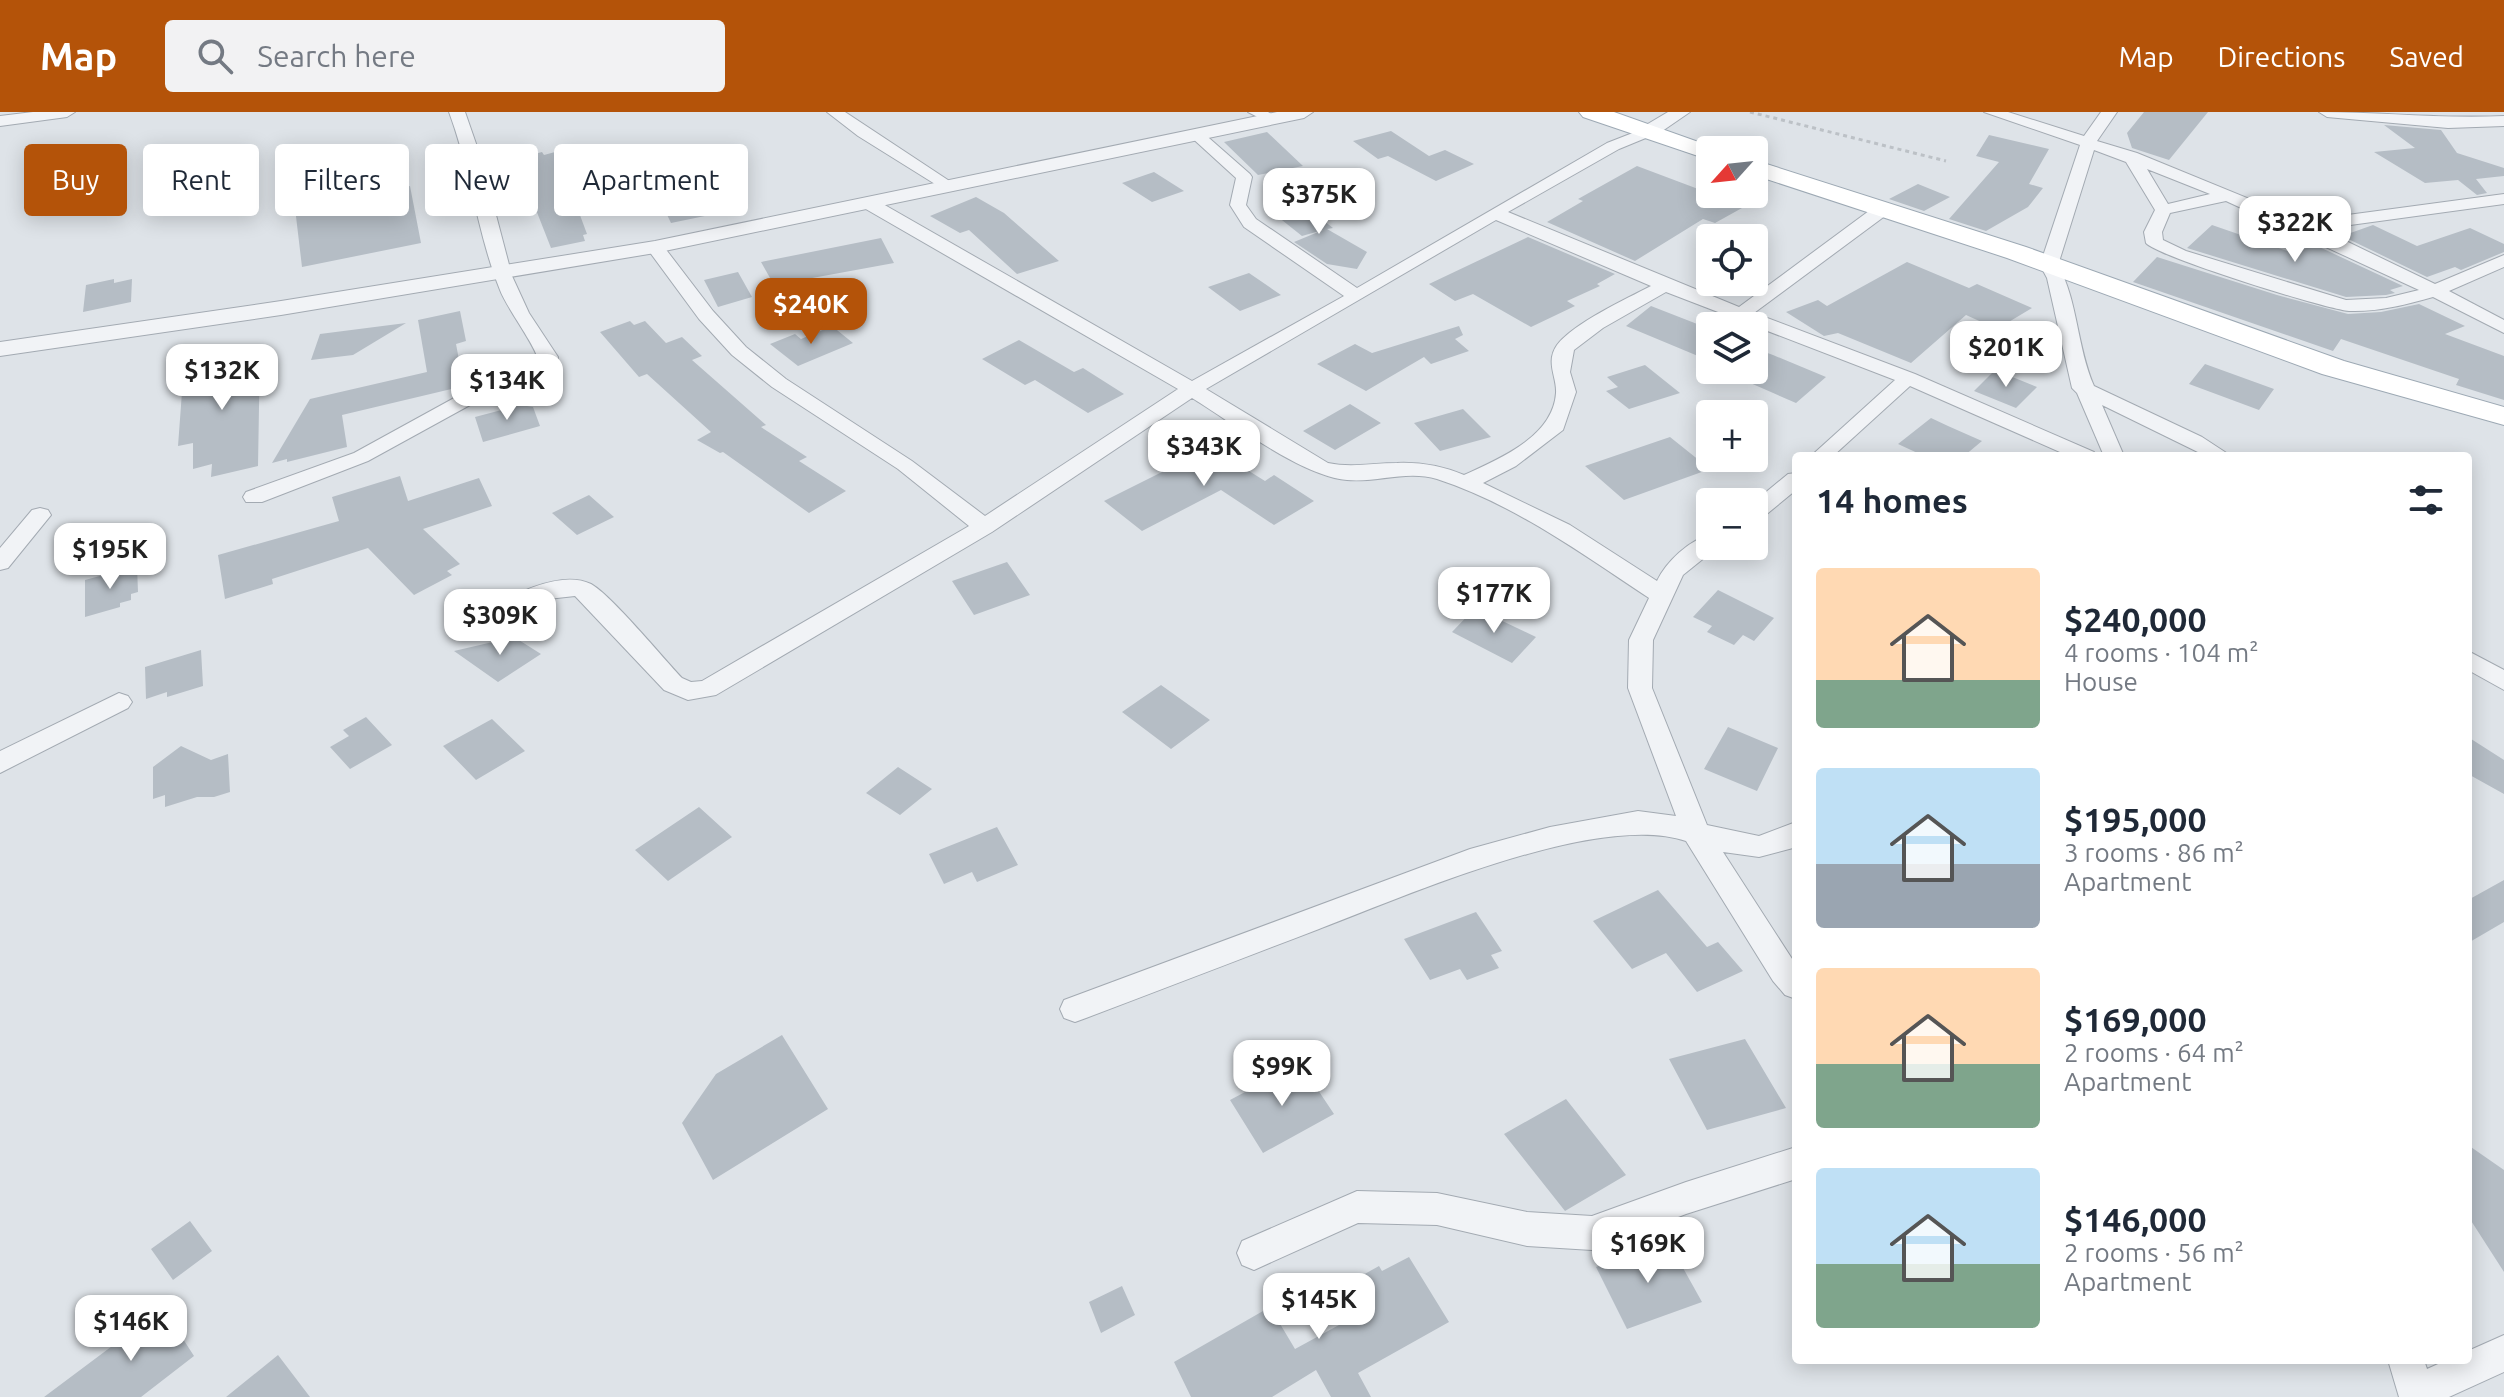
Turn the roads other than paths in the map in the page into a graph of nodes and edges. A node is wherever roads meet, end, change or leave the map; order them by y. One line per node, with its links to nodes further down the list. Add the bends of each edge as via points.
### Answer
1 (67, 112): 11 (street)
2 (457, 112): 32 (street)
3 (835, 112): 19 (street)
4 (1304, 112): 10 (street)
5 (1591, 112): 13 (main road)
6 (1681, 112): 13 (street)
7 (1992, 112): 15 (street)
8 (2109, 112): 15 (street)
9 (2327, 112): 12 (street, via 2448,123)
10 (1264, 115): 14 (street)
11 (0, 121)
12 (2504, 121)
13 (1644, 123): 16 (main road); 26 (street)
14 (1196, 134): 19 (street); 35 (street, via 1244,177 1238,205 1250,223)
15 (2089, 141): 17 (street); 31 (street)
16 (1696, 146)
17 (2131, 156): 20 (street); 25 (street)
18 (1768, 172): 24 (main road)
19 (949, 186): 22 (street)
20 (2224, 196): 25 (street); 28 (street)
21 (2504, 199): 23 (street)
22 (870, 204): 29 (street); 43 (street)
23 (2467, 204): 27 (street); 28 (street)
24 (1883, 209): 31 (main road); 37 (street)
25 (2163, 210): 34 (street, via 2153,232 2155,243 2164,249 2345,305 2370,307)
26 (1495, 213): 33 (street); 35 (street)
27 (2504, 220)
28 (2300, 227): 34 (street)
29 (655, 247): 32 (street); 54 (street, via 739,351 905,465)
30 (2504, 260): 34 (street)
31 (2049, 265): 42 (street); 44 (main road, via 2265,345)
32 (502, 273): 40 (street); 51 (street, via 512,300 548,357 541,375 463,401 361,457)
33 (1665, 285): 36 (street); 50 (street, via 1565,348 1560,372 1566,392 1553,430 1509,462)
34 (2436, 290): 39 (street)
35 (1357, 296): 43 (street)
36 (1736, 312)
37 (1744, 312)
38 (1768, 324): 41 (street)
39 (2504, 327)
40 (0, 349)
41 (1908, 378): 45 (street); 46 (street)
42 (2082, 388): 47 (street); 48 (street)
43 (1192, 389): 50 (street, via 1321,468 1348,474 1438,472); 54 (street)
44 (2504, 416)
45 (1825, 452)
46 (2078, 452)
47 (2112, 452)
48 (2213, 452)
49 (1792, 482): 52 (street)
50 (1465, 483): 57 (street, via 1562,530)
51 (254, 497)
52 (1768, 502)
53 (40, 515): 56 (street)
54 (984, 527): 58 (street, via 707,689 688,691 673,684 582,589 564,586 540,594)
55 (1696, 553): 57 (street, via 1673,571)
56 (0, 563)
57 (1660, 594): 63 (street, via 1641,640 1640,688)
58 (467, 631)
59 (2472, 662): 60 (street)
60 (2504, 681)
61 (119, 702): 62 (street)
62 (0, 763)
63 (1696, 833): 64 (street, via 1744,847 1778,845); 65 (street); 66 (street, via 1666,823 1638,822 1470,860)
64 (1792, 836)
65 (1792, 981)
66 (1075, 1009)
67 (1792, 1164): 68 (street, via 1592,1233 1527,1229 1437,1209 1357,1207)
68 (1254, 1253)
69 (2504, 1353): 71 (street)
70 (2471, 1364): 72 (street)
71 (2472, 1364)
72 (2413, 1383)

